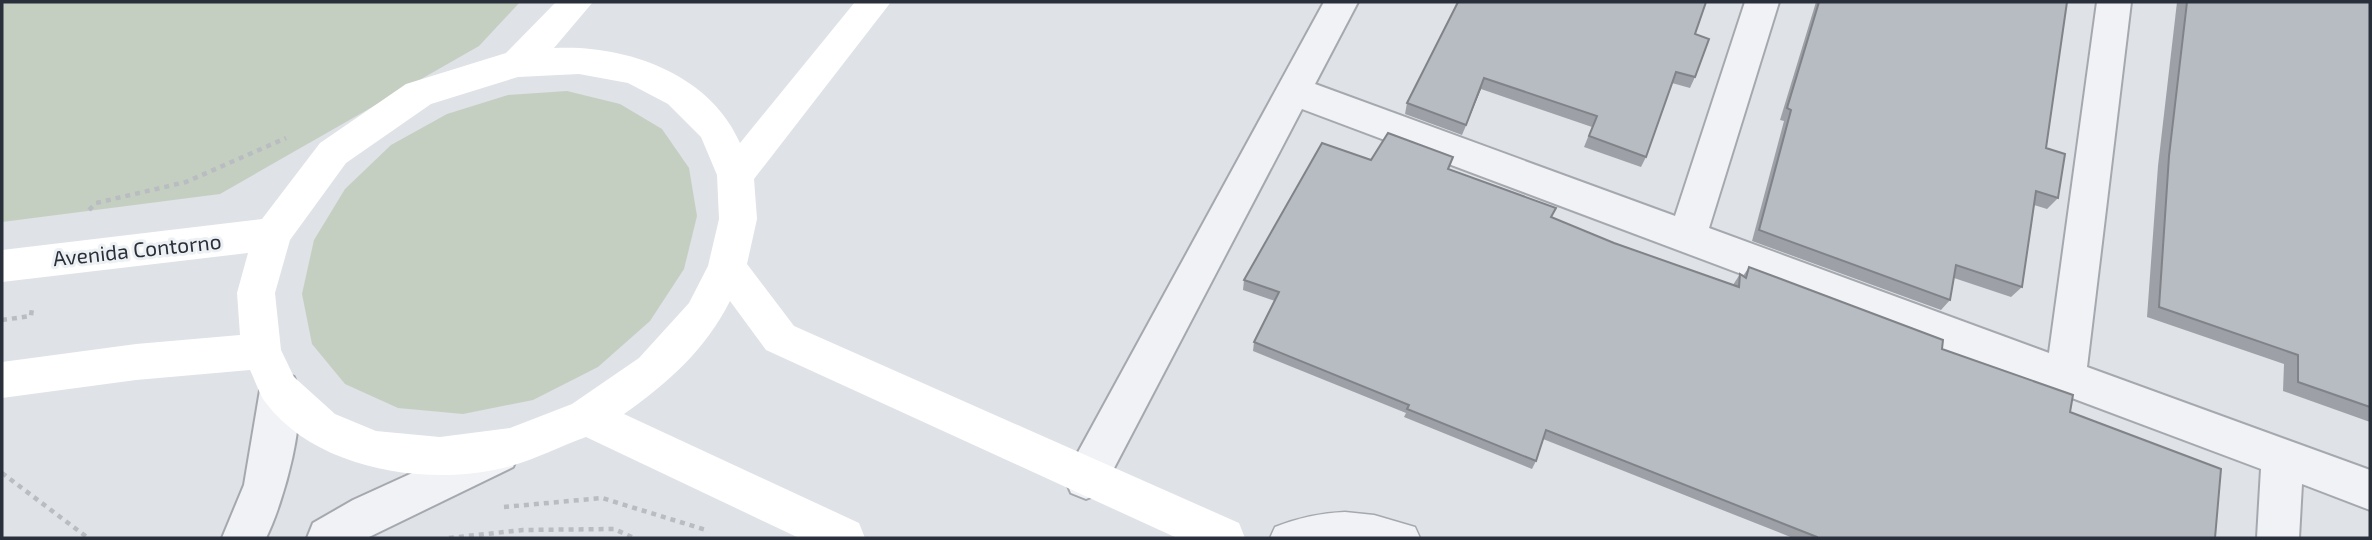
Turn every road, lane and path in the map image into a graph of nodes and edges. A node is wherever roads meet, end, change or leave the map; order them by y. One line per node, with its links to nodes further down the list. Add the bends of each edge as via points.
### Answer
1 (576, 2): 6 (main road)
2 (874, 2): 9 (main road)
3 (1341, 2): 7 (street)
4 (1762, 2): 11 (street)
5 (2114, 2): 17 (street)
6 (518, 63): 9 (main road, via 579,60 635,71 681,94 716,129); 10 (main road, via 419,94 333,153)
7 (1294, 91): 11 (street); 24 (street)
8 (292, 134): 12 (path, via 186,182 96,202)
9 (735, 175): 14 (main road, via 738,219)
10 (273, 234): 12 (main road, Avenida Contorno); 16 (main road, via 256,293)
11 (1687, 237): 17 (street)
12 (42, 260): 13 (main road, Avenida Contorno); 15 (path, via 31,316)
13 (2, 266)
14 (727, 267): 20 (main road, via 703,315 653,371); 24 (main road, via 780,338)
15 (2, 320)
16 (261, 351): 18 (main road); 19 (main road)
17 (2066, 375): 22 (street)
18 (2, 380)
19 (281, 390): 21 (main road, via 320,427 375,450 440,456); 29 (street, via 269,472 254,521)
20 (587, 417): 21 (main road); 33 (main road)
21 (510, 447): 30 (street, via 368,514)
22 (2282, 459): 25 (street); 37 (street)
23 (2, 473): 28 (path)
24 (1086, 479): 34 (main road)
25 (2370, 490)
26 (495, 508): 27 (path, via 602,498)
27 (708, 530)
28 (88, 538)
29 (243, 538)
30 (328, 538)
31 (449, 538): 32 (path, via 523,530 614,529)
32 (634, 538)
33 (844, 538)
34 (1224, 538)
35 (1287, 538): 36 (lane, via 1308,530 1369,527)
36 (1403, 538)
37 (2278, 538)

